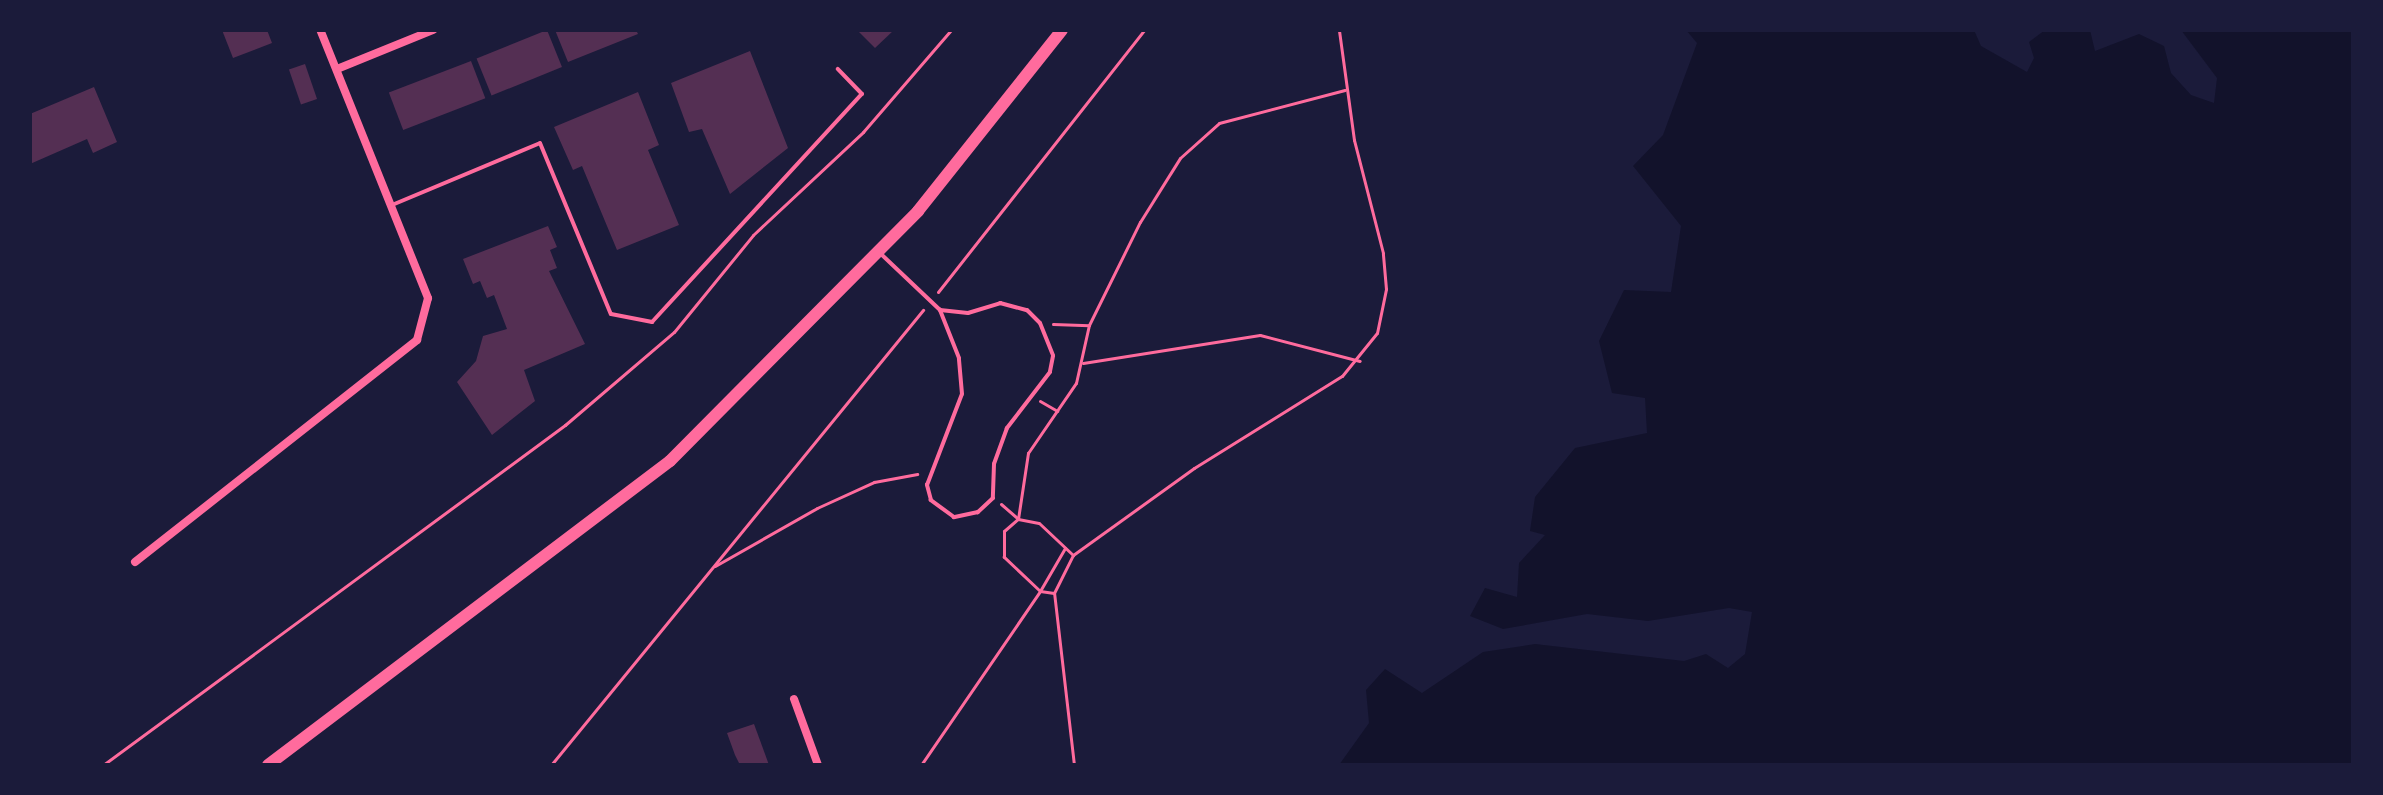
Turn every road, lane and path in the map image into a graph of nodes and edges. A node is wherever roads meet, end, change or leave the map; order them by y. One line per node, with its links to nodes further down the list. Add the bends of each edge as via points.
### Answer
1 (320, 30): 7 (street)
2 (433, 30): 7 (street)
3 (951, 30): 30 (path, via 863,132 753,235 674,332 565,425)
4 (1062, 30): 11 (main road)
5 (1144, 30): 12 (path)
6 (1339, 30): 9 (path)
7 (337, 69): 10 (street)
8 (838, 69): 10 (lane, via 862,94 652,322 611,314 540,143)
9 (1345, 90): 15 (path, via 1219,123 1180,158); 16 (path, via 1386,289 1377,333)
10 (392, 205): 25 (street, via 428,298 417,340)
11 (880, 252): 12 (lane); 31 (main road, via 660,470)
12 (931, 301): 13 (lane); 26 (path)
13 (940, 310): 14 (lane, via 968,313 1011,303); 20 (lane, via 959,358 962,394)
14 (1040, 323): 15 (path); 18 (lane, via 1053,356 1050,372)
15 (1089, 325): 17 (path)
16 (1360, 361): 17 (path, via 1260,335); 24 (path)
17 (1083, 363): 19 (path)
18 (1030, 395): 19 (path); 21 (lane, via 1001,444)
19 (1057, 411): 22 (path, via 1028,453)
20 (929, 471): 21 (lane, via 931,500 954,517 978,512); 26 (path, via 874,482)
21 (993, 498): 22 (path)
22 (1018, 519): 23 (path, via 1039,523); 27 (path, via 1004,531 1004,557)
23 (1065, 548): 24 (path); 27 (path)
24 (1073, 555): 28 (path)
25 (135, 562)
26 (711, 569): 32 (path)
27 (1040, 591): 28 (path); 34 (path)
28 (1054, 593): 35 (path)
29 (794, 699): 33 (street)
30 (103, 765)
31 (266, 765)
32 (551, 765)
33 (818, 765)
34 (921, 765)
35 (1074, 765)

